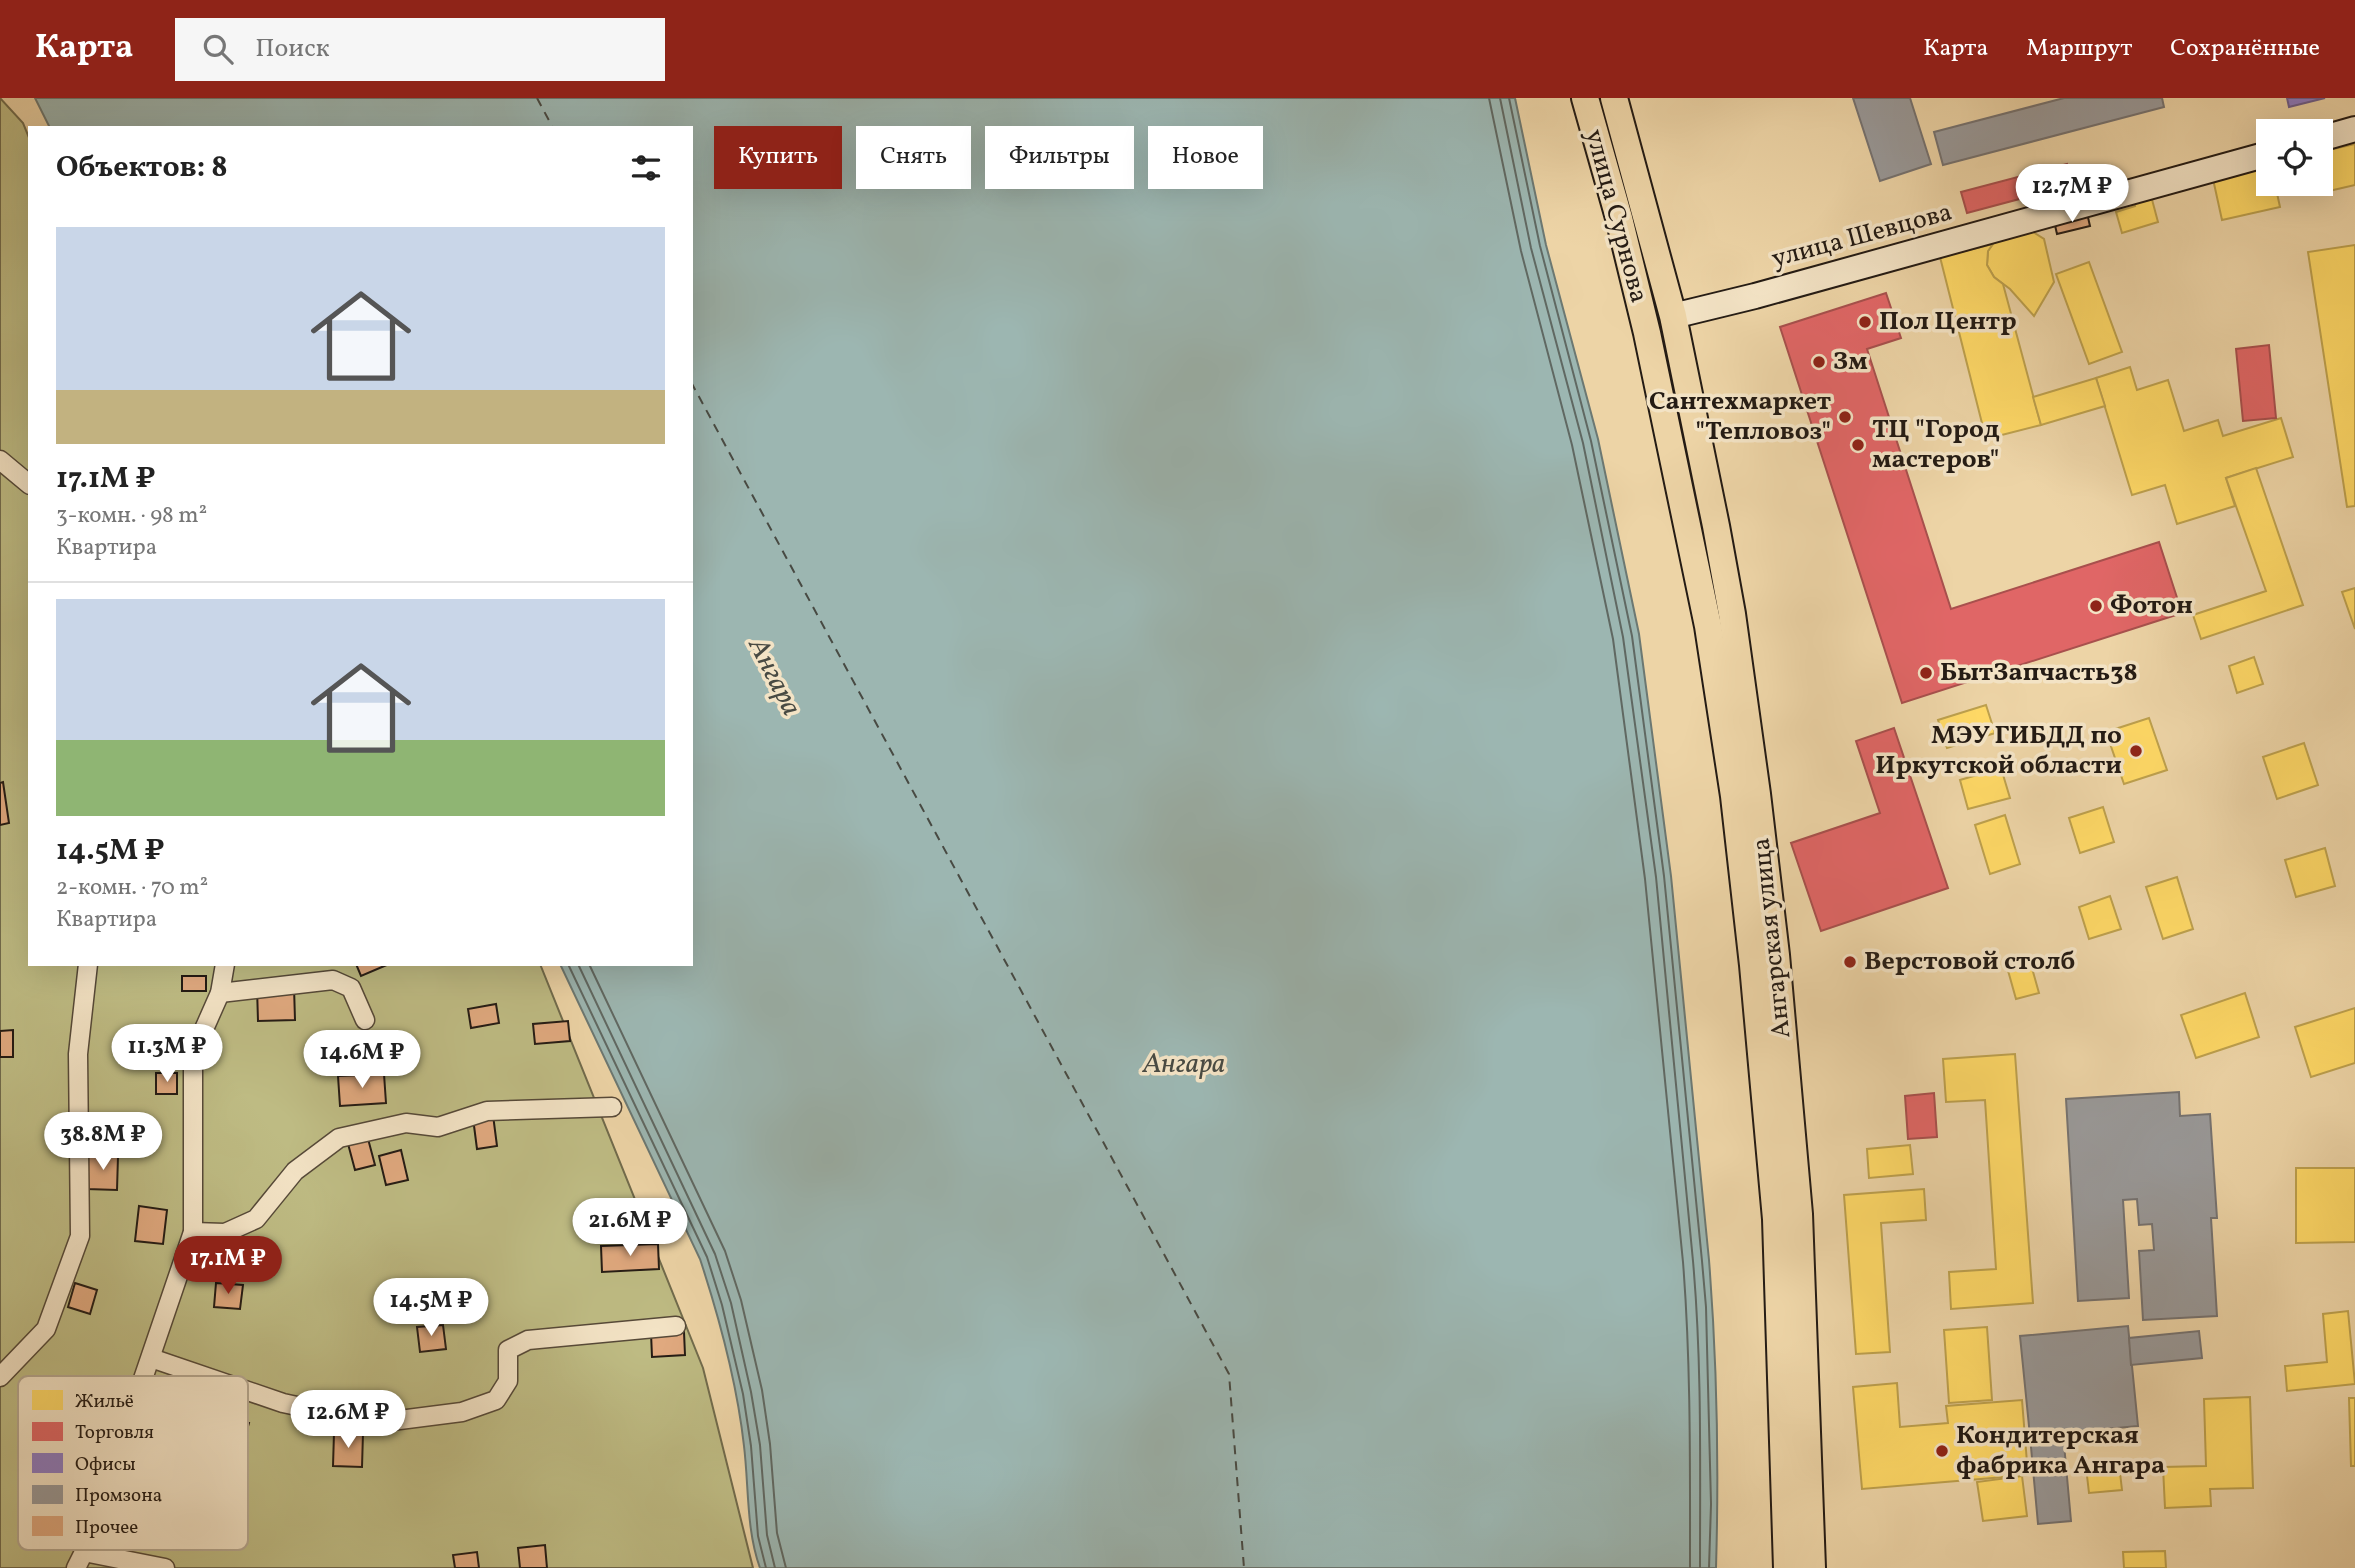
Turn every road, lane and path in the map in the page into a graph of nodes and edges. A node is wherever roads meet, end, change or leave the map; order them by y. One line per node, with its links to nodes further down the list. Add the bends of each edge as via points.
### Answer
1 (1585, 98): 7 (main road, улица Сурнова)
2 (1614, 98): 6 (main road, улица Сурнова)
3 (2355, 129): 4 (main road)
4 (2333, 135)
5 (2256, 157): 6 (main road, улица Шевцова)
6 (1673, 316): 25 (main road, Ангарская улица, via 1732,614 1776,955 1799,1213)
7 (1647, 334): 24 (main road, Ангарская улица, via 1708,626 1734,796 1776,1219)
8 (0, 460): 9 (street)
9 (28, 483)
10 (88, 966): 20 (street, via 78,1054 80,1236 46,1329)
11 (225, 966): 12 (street)
12 (220, 993): 13 (street, via 333,980 351,988); 15 (street, via 193,1054)
13 (365, 1020)
14 (612, 1107): 15 (street, via 487,1111 438,1127 405,1123 339,1138 295,1171 256,1219 225,1233)
15 (193, 1232): 17 (street)
16 (676, 1326): 21 (street, via 528,1340 508,1350 508,1381 496,1400 463,1412 376,1423)
17 (151, 1358): 18 (street); 19 (street)
18 (145, 1376)
19 (204, 1376)
20 (0, 1377)
21 (248, 1391)
22 (80, 1560): 23 (street)
23 (165, 1568)
24 (1787, 1568)
25 (1812, 1568)

